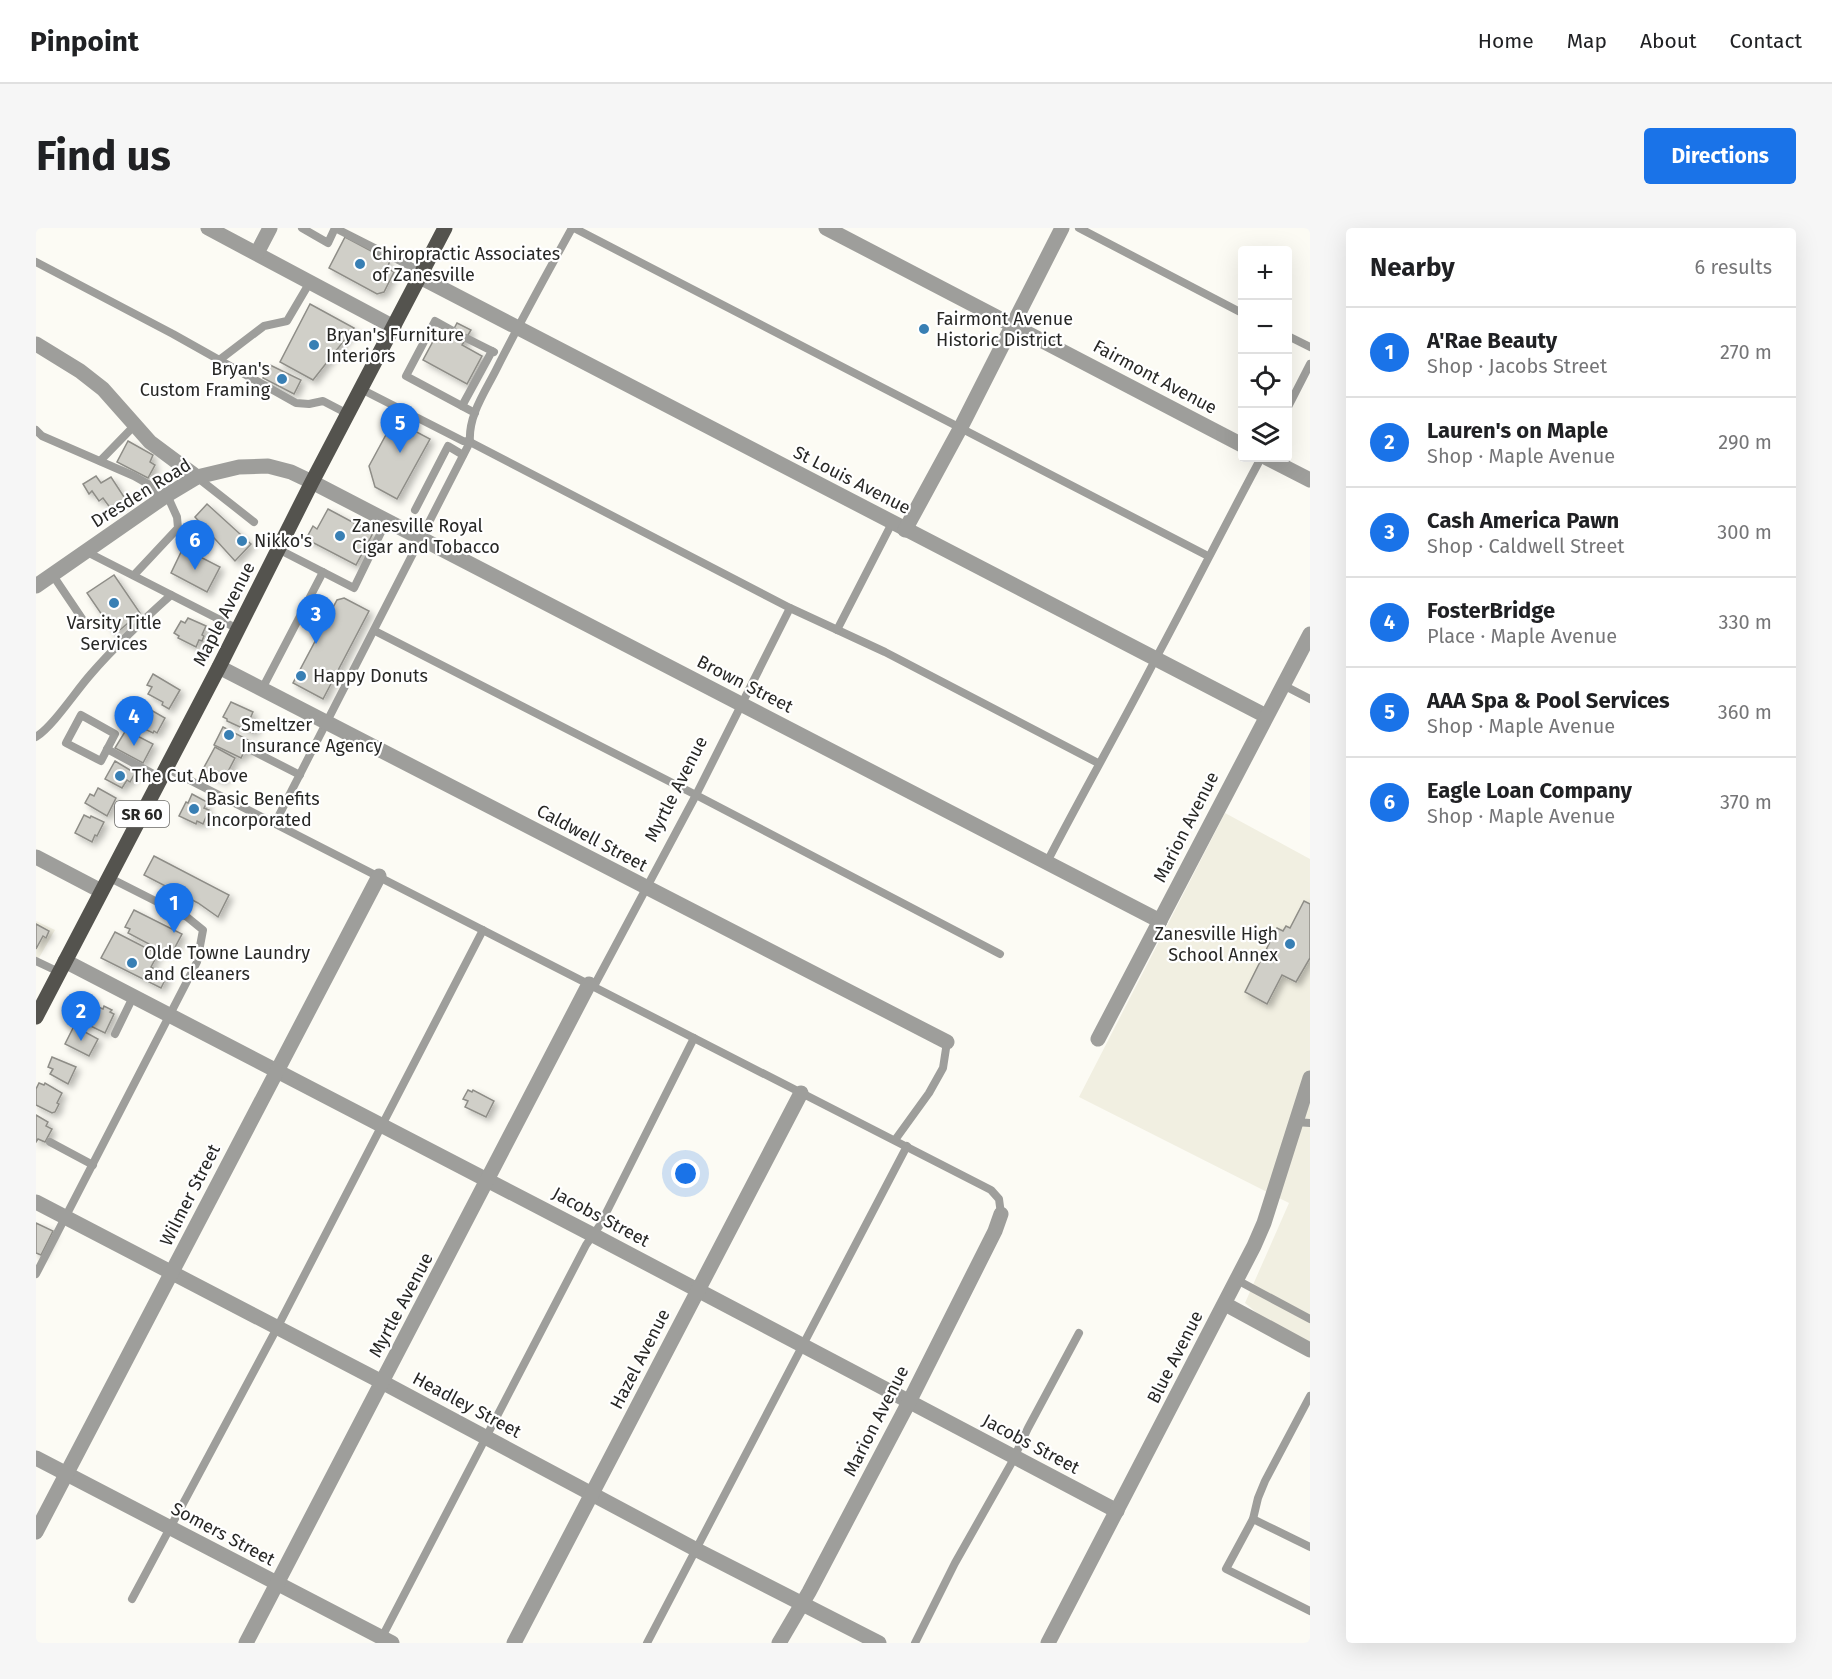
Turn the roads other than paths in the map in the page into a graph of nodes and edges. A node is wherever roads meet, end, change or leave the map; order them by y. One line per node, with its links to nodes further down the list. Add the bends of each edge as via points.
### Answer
1 (208, 228): 9 (street)
2 (270, 228): 9 (street)
3 (302, 228): 11 (lane, via 328,243 335,228)
4 (445, 228): 11 (main road, Maple Avenue / SR 60)
5 (573, 228): 16 (lane); 32 (lane)
6 (826, 228): 14 (street, Fairmont Avenue)
7 (1062, 228): 14 (street)
8 (1078, 228): 13 (lane)
9 (256, 253): 12 (street)
10 (36, 262): 24 (lane)
11 (421, 274): 15 (main road, Maple Avenue / SR 60); 16 (street, St Louis Avenue)
12 (310, 282): 15 (street); 24 (lane, via 287,321 264,326)
13 (1238, 311)
14 (1013, 325): 32 (street); 36 (street, Fairmont Avenue)
15 (394, 327): 26 (main road, Maple Avenue / SR 60)
16 (517, 328): 23 (lane); 48 (street, St Louis Avenue)
17 (453, 331): 28 (lane, via 435,321 406,376)
18 (466, 338): 22 (lane)
19 (1292, 338): 21 (lane)
20 (36, 344): 31 (street, via 103,389)
21 (1310, 347)
22 (492, 351): 23 (lane); 28 (lane)
23 (502, 357): 29 (lane)
24 (218, 360): 30 (lane, via 296,403 323,401)
25 (1310, 364): 27 (lane)
26 (361, 389): 30 (main road, Maple Avenue / SR 60); 35 (lane)
27 (1292, 398)
28 (462, 406): 29 (lane)
29 (474, 413): 35 (lane)
30 (348, 414): 43 (main road, Maple Avenue / SR 60)
31 (134, 426): 38 (lane); 41 (street)
32 (961, 427): 48 (street); 52 (lane)
33 (36, 430): 34 (lane)
34 (39, 439): 38 (lane)
35 (470, 442): 37 (lane); 58 (lane)
36 (1238, 443)
37 (464, 454): 45 (lane, via 448,446); 49 (lane)
38 (100, 460): 44 (lane, via 148,484)
39 (1259, 462): 52 (lane)
40 (1275, 462): 42 (street)
41 (197, 477): 43 (street, Dresden Road, via 238,467 268,466); 44 (street, Dresden Road); 47 (lane)
42 (1310, 480)
43 (312, 482): 46 (street, Brown Street); 50 (main road, Maple Avenue / SR 60)
44 (164, 497): 51 (street, Dresden Road); 55 (lane, via 177,517 178,528)
45 (415, 510)
46 (387, 520): 49 (street, Brown Street); 53 (lane, via 354,588)
47 (254, 522)
48 (899, 526): 61 (lane); 64 (street, St Louis Avenue)
49 (422, 538): 62 (lane); 69 (street, Brown Street)
50 (278, 549): 53 (lane); 60 (main road, Maple Avenue / SR 60)
51 (85, 551): 54 (street, Dresden Road); 55 (lane)
52 (1208, 556): 64 (lane)
53 (323, 572): 67 (lane)
54 (52, 574): 56 (street, Dresden Road); 59 (lane)
55 (134, 575): 57 (lane)
56 (36, 586)
57 (171, 595): 60 (lane); 72 (lane, via 111,651)
58 (790, 608): 61 (lane); 69 (lane, Myrtle Avenue)
59 (87, 626)
60 (238, 629): 65 (main road, Maple Avenue / SR 60)
61 (837, 630): 75 (lane)
62 (375, 631): 71 (lane); 78 (lane)
63 (1310, 634): 66 (street, Marion Avenue)
64 (1155, 660): 70 (street, St Louis Avenue); 75 (lane)
65 (219, 667): 67 (street, Caldwell Street); 76 (main road, Maple Avenue / SR 60)
66 (1283, 685): 68 (lane); 70 (street, Marion Avenue)
67 (262, 689): 71 (street, Caldwell Street)
68 (1310, 699)
69 (742, 704): 78 (lane, Myrtle Avenue); 81 (street, Brown Street)
70 (1266, 717): 85 (street, Marion Avenue)
71 (327, 722): 77 (lane); 84 (street, Caldwell Street)
72 (36, 737)
73 (107, 749): 73 (lane, via 101,761 66,743 81,716 115,734); 76 (lane)
74 (254, 751): 77 (lane)
75 (1098, 763): 81 (lane)
76 (164, 773): 79 (lane); 83 (main road, Maple Avenue / SR 60)
77 (300, 775): 79 (lane)
78 (696, 795): 84 (lane, Myrtle Avenue); 87 (lane)
79 (275, 823): 82 (lane)
80 (36, 857): 83 (street)
81 (1047, 862): 85 (street, Brown Street)
82 (379, 876): 86 (lane); 98 (street, Wilmer Street)
83 (105, 884): 89 (main road, Maple Avenue / SR 60); 92 (lane, via 187,917 203,930 197,962)
84 (647, 888): 90 (lane, Myrtle Avenue); 97 (street, Caldwell Street)
85 (1160, 921): 96 (street, Marion Avenue)
86 (483, 930): 90 (lane); 102 (lane)
87 (1000, 954)
88 (36, 960): 89 (lane)
89 (62, 967): 91 (street, Jacobs Street); 93 (main road, Maple Avenue / SR 60)
90 (591, 985): 95 (lane); 107 (street, Myrtle Avenue)
91 (133, 997): 92 (street, Jacobs Street); 94 (lane)
92 (170, 1016): 98 (street, Jacobs Street); 106 (lane)
93 (36, 1017)
94 (115, 1034)
95 (694, 1038): 100 (lane); 111 (lane)
96 (1098, 1039)
97 (947, 1042): 103 (lane, via 943,1068)
98 (276, 1071): 102 (street, Jacobs Street); 112 (street, Wilmer Street)
99 (1310, 1077): 101 (street, Blue Avenue)
100 (801, 1093): 103 (lane); 115 (street, Hazel Avenue)
101 (1302, 1122): 114 (street, Blue Avenue, via 1264,1223)
102 (381, 1126): 107 (street, Jacobs Street); 118 (lane)
103 (896, 1140): 105 (lane)
104 (50, 1142): 106 (lane)
105 (907, 1146): 109 (lane, via 995,1193); 120 (lane)
106 (93, 1165): 110 (lane)
107 (488, 1181): 111 (street, Jacobs Street); 122 (street, Myrtle Avenue)
108 (36, 1202): 110 (street, Headley Street)
109 (1001, 1214): 124 (street, Marion Avenue)
110 (65, 1218): 112 (street, Headley Street); 113 (lane)
111 (593, 1235): 115 (street, Jacobs Street); 125 (lane)
112 (172, 1273): 118 (street, Headley Street); 128 (street, Wilmer Street)
113 (36, 1274)
114 (1237, 1280): 116 (street, Blue Avenue); 117 (lane)
115 (697, 1290): 120 (street, Jacobs Street); 129 (street, Hazel Avenue)
116 (1225, 1304): 121 (street); 130 (street, Blue Avenue)
117 (1310, 1319)
118 (277, 1328): 122 (street, Headley Street); 132 (lane)
119 (1079, 1333): 126 (lane)
120 (802, 1346): 124 (street, Jacobs Street); 135 (lane)
121 (1310, 1350)
122 (382, 1382): 125 (street, Headley Street); 136 (street, Myrtle Avenue)
123 (1310, 1396): 131 (lane, via 1257,1498)
124 (909, 1402): 126 (street, Jacobs Street); 138 (street, Marion Avenue)
125 (487, 1438): 129 (street, Headley Street); 140 (lane)
126 (1014, 1457): 130 (street, Jacobs Street); 146 (lane)
127 (36, 1458): 128 (street, Somers Street)
128 (67, 1474): 132 (street, Somers Street); 133 (street, Wilmer Street)
129 (593, 1494): 135 (street, Headley Street); 142 (street, Hazel Avenue)
130 (1117, 1511): 147 (street, Blue Avenue)
131 (1253, 1519): 134 (lane); 139 (lane, via 1226,1569)
132 (171, 1528): 136 (street, Somers Street); 137 (lane)
133 (36, 1532)
134 (1310, 1547)
135 (695, 1549): 138 (street, Headley Street); 143 (lane)
136 (276, 1584): 140 (street, Somers Street); 141 (street, Myrtle Avenue)
137 (132, 1599)
138 (801, 1604): 144 (street, Marion Avenue); 145 (street, Headley Street)
139 (1310, 1611)
140 (384, 1641)
141 (246, 1643)
142 (514, 1643)
143 (647, 1643)
144 (779, 1643)
145 (879, 1643)
146 (915, 1643)
147 (1048, 1643)

